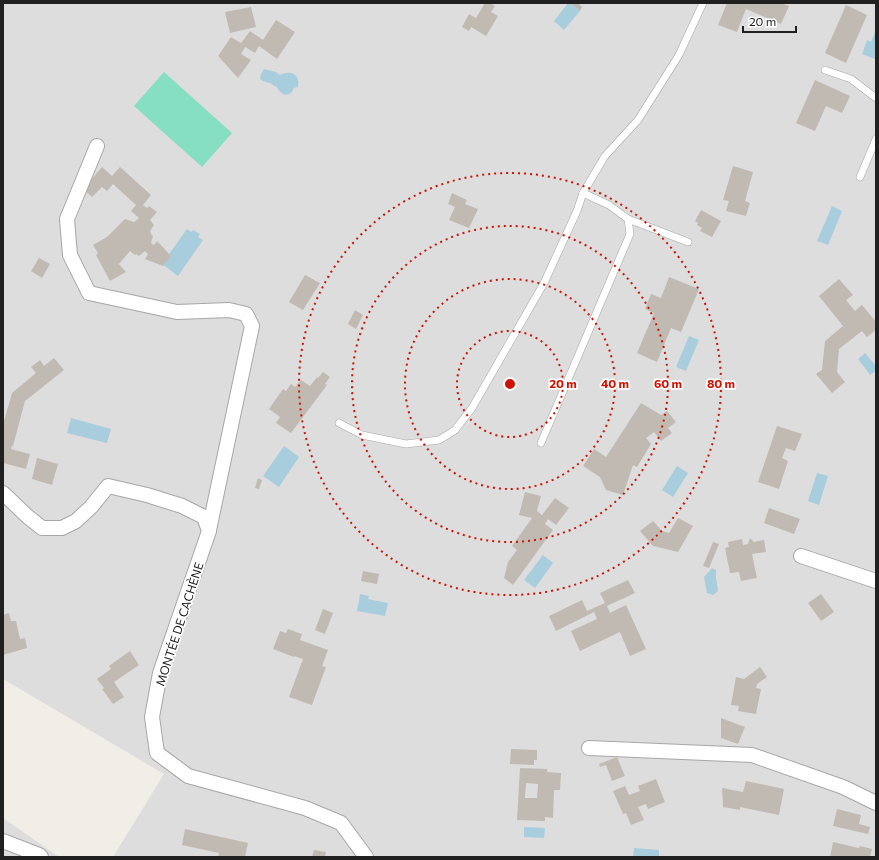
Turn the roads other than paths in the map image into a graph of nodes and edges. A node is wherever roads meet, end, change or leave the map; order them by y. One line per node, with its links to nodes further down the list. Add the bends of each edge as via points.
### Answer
1 (703, 3): 7 (lane, via 678,55 638,120 605,156)
2 (825, 70): 3 (lane, via 851,79)
3 (876, 98)
4 (876, 139): 6 (lane)
5 (97, 146): 13 (street, MONTÉE DE CACHÈNE, via 67,220 70,255 89,293 177,312 228,310 246,314 252,326)
6 (860, 177)
7 (584, 192): 8 (lane); 10 (lane, via 544,283 472,408 455,430 439,440 406,444 362,435)
8 (628, 219): 9 (lane); 11 (lane, via 630,234)
9 (688, 242)
10 (339, 423)
11 (541, 443)
12 (3, 493): 13 (street, via 42,528 62,528 76,521 108,486 182,506 204,517)
13 (208, 530): 20 (street, MONTÉE DE CACHÈNE, via 160,673 152,717 157,753 188,776 304,808 341,823)
14 (801, 556): 15 (street)
15 (876, 581)
16 (589, 748): 17 (street, via 752,755 843,787)
17 (876, 803)
18 (3, 841): 19 (street)
19 (41, 857)
20 (366, 857)

